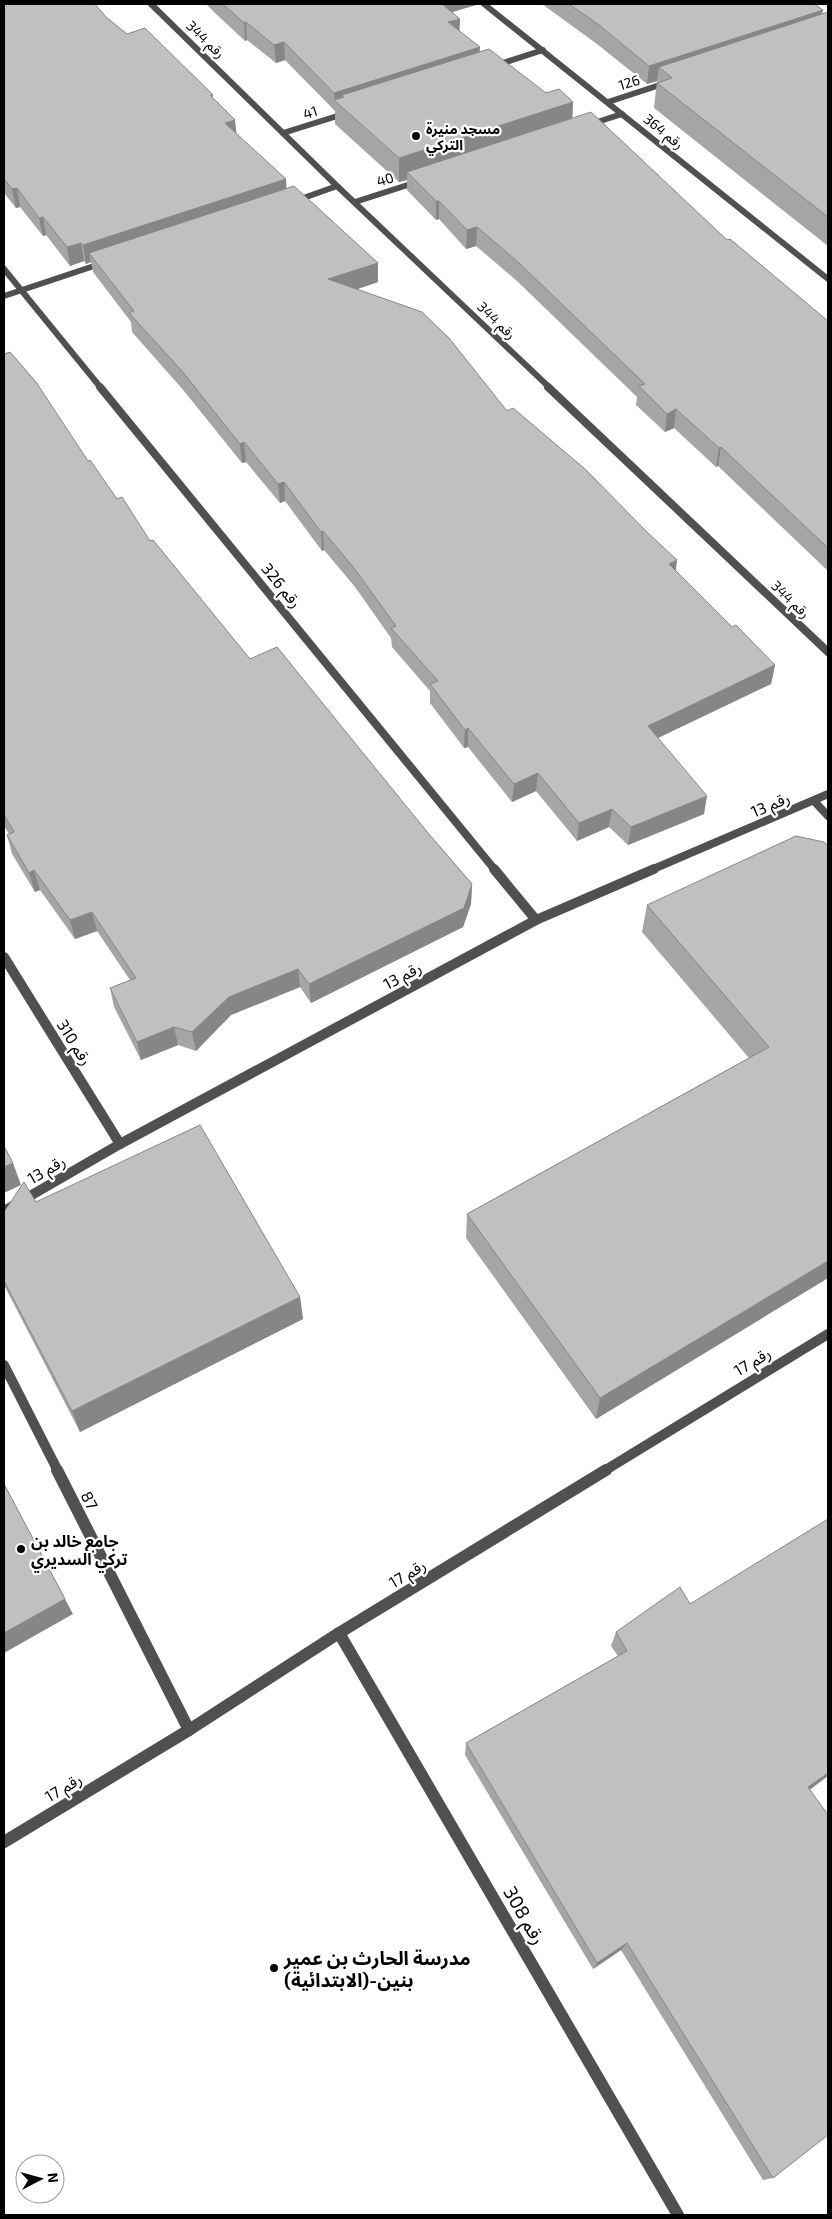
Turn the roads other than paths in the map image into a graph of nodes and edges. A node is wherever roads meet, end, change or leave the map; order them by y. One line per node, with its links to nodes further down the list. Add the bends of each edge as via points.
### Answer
1 (151, 4): 10 (street, رقم 344)
2 (484, 4): 3 (street, رقم 364)
3 (543, 50): 4 (street); 6 (street, رقم 364)
4 (488, 68)
5 (672, 81): 6 (street, 126)
6 (608, 102): 8 (street, رقم 364)
7 (358, 109): 10 (street, 41)
8 (622, 114): 9 (street); 17 (street, رقم 364)
9 (576, 129)
10 (283, 133): 12 (street, رقم 344)
11 (428, 178): 14 (street, 40)
12 (337, 186): 13 (street); 14 (street, رقم 344)
13 (291, 202)
14 (355, 202): 20 (street, رقم 344)
15 (113, 260): 18 (street)
16 (4, 269): 18 (street, رقم 326)
17 (828, 279)
18 (21, 290): 19 (street); 24 (street, رقم 326)
19 (4, 296)
20 (828, 652)
21 (828, 794): 22 (street, رقم 13)
22 (814, 801): 23 (street); 24 (street, رقم 13)
23 (828, 816)
24 (536, 920): 26 (street, رقم 13)
25 (4, 957): 26 (street, رقم 310)
26 (120, 1144): 27 (street, رقم 13)
27 (4, 1211)
28 (828, 1334): 30 (street, رقم 17)
29 (4, 1365): 31 (street, 87)
30 (339, 1633): 31 (street, رقم 17); 33 (street, رقم 308)
31 (189, 1730): 32 (street, رقم 17)
32 (4, 1842)
33 (678, 2215)

